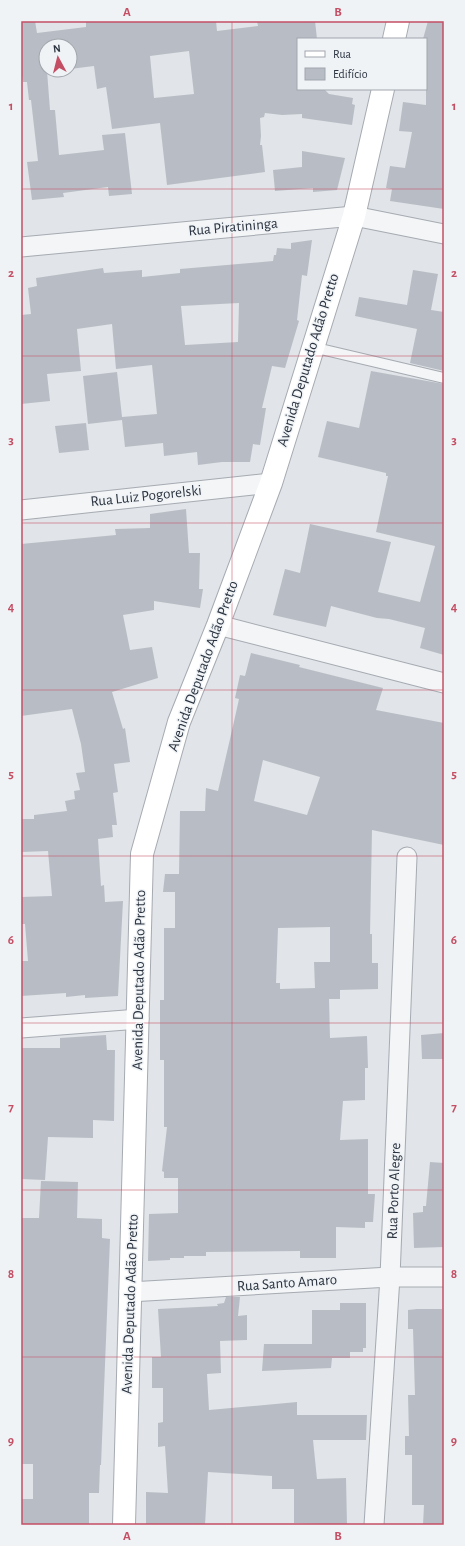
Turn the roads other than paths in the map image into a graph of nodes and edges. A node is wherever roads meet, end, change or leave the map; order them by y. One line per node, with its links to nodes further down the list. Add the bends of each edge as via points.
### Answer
1 (398, 21): 2 (street)
2 (394, 38)
3 (383, 90): 4 (street, Avenida Deputado Adão Pretto)
4 (354, 216): 5 (street, Rua Piratininga); 6 (street, Rua Piratininga); 7 (street, Avenida Deputado Adão Pretto)
5 (444, 234)
6 (21, 247)
7 (312, 347): 8 (lane); 9 (street, Avenida Deputado Adão Pretto)
8 (444, 378)
9 (271, 483): 10 (street, Rua Luiz Pogorelski); 11 (street, Avenida Deputado Adão Pretto)
10 (21, 510)
11 (218, 625): 12 (street); 14 (street, Avenida Deputado Adão Pretto, via 179,722 142,854)
12 (444, 683)
13 (407, 857): 17 (street, Rua Porto Alegre)
14 (139, 1019): 15 (street); 18 (street, Avenida Deputado Adão Pretto)
15 (21, 1028)
16 (444, 1276): 17 (street, Rua Santo Amaro)
17 (390, 1277): 18 (street, Rua Santo Amaro); 20 (street, Rua Porto Alegre)
18 (130, 1292): 19 (street, Avenida Deputado Adão Pretto)
19 (124, 1525)
20 (374, 1525)

